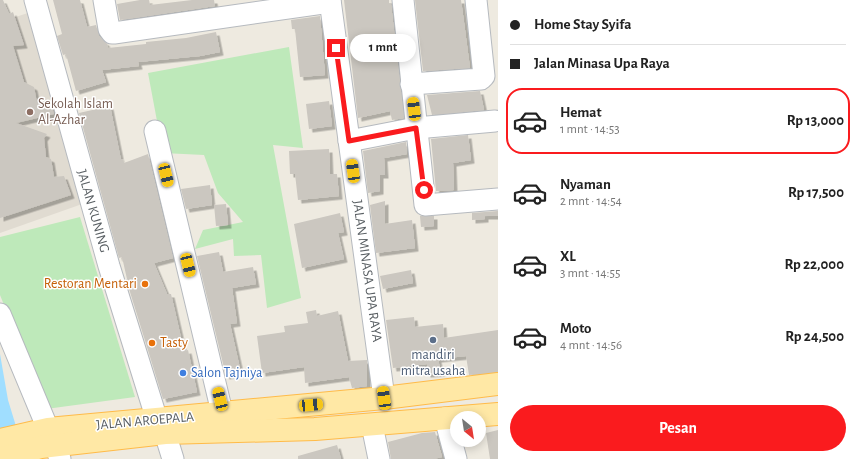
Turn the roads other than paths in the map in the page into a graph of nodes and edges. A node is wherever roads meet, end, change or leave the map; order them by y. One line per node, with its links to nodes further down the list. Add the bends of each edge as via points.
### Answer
1 (35, 0): 19 (street, JALAN KUNING, via 107,258)
2 (104, 0): 5 (street, via 109,30 112,33)
3 (402, 0): 6 (street)
4 (476, 0): 6 (street, via 484,76 481,79)
5 (330, 1): 10 (street, JALAN MINASA UPA RAYA)
6 (412, 84): 8 (street)
7 (495, 121): 8 (street)
8 (416, 128): 10 (street); 11 (street, via 425,205)
9 (155, 130): 17 (street)
10 (349, 141): 14 (street, JALAN MINASA UPA RAYA)
11 (498, 199)
12 (0, 314): 21 (street)
13 (498, 384): 14 (main road, JALAN AROEPALA)
14 (384, 398): 17 (main road, JALAN AROEPALA)
15 (498, 414): 16 (main road, JALAN AROEPALA)
16 (445, 418): 18 (main road, JALAN AROEPALA); 25 (street)
17 (225, 423): 18 (main road, JALAN AROEPALA, via 315,429); 19 (main road, JALAN AROEPALA)
18 (372, 424): 24 (street)
19 (161, 426): 21 (main road, JALAN AROEPALA); 23 (street, JALAN KUNING)
20 (0, 440): 21 (main road)
21 (47, 443): 22 (main road)
22 (0, 459)
23 (173, 459)
24 (378, 459)
25 (456, 459)

